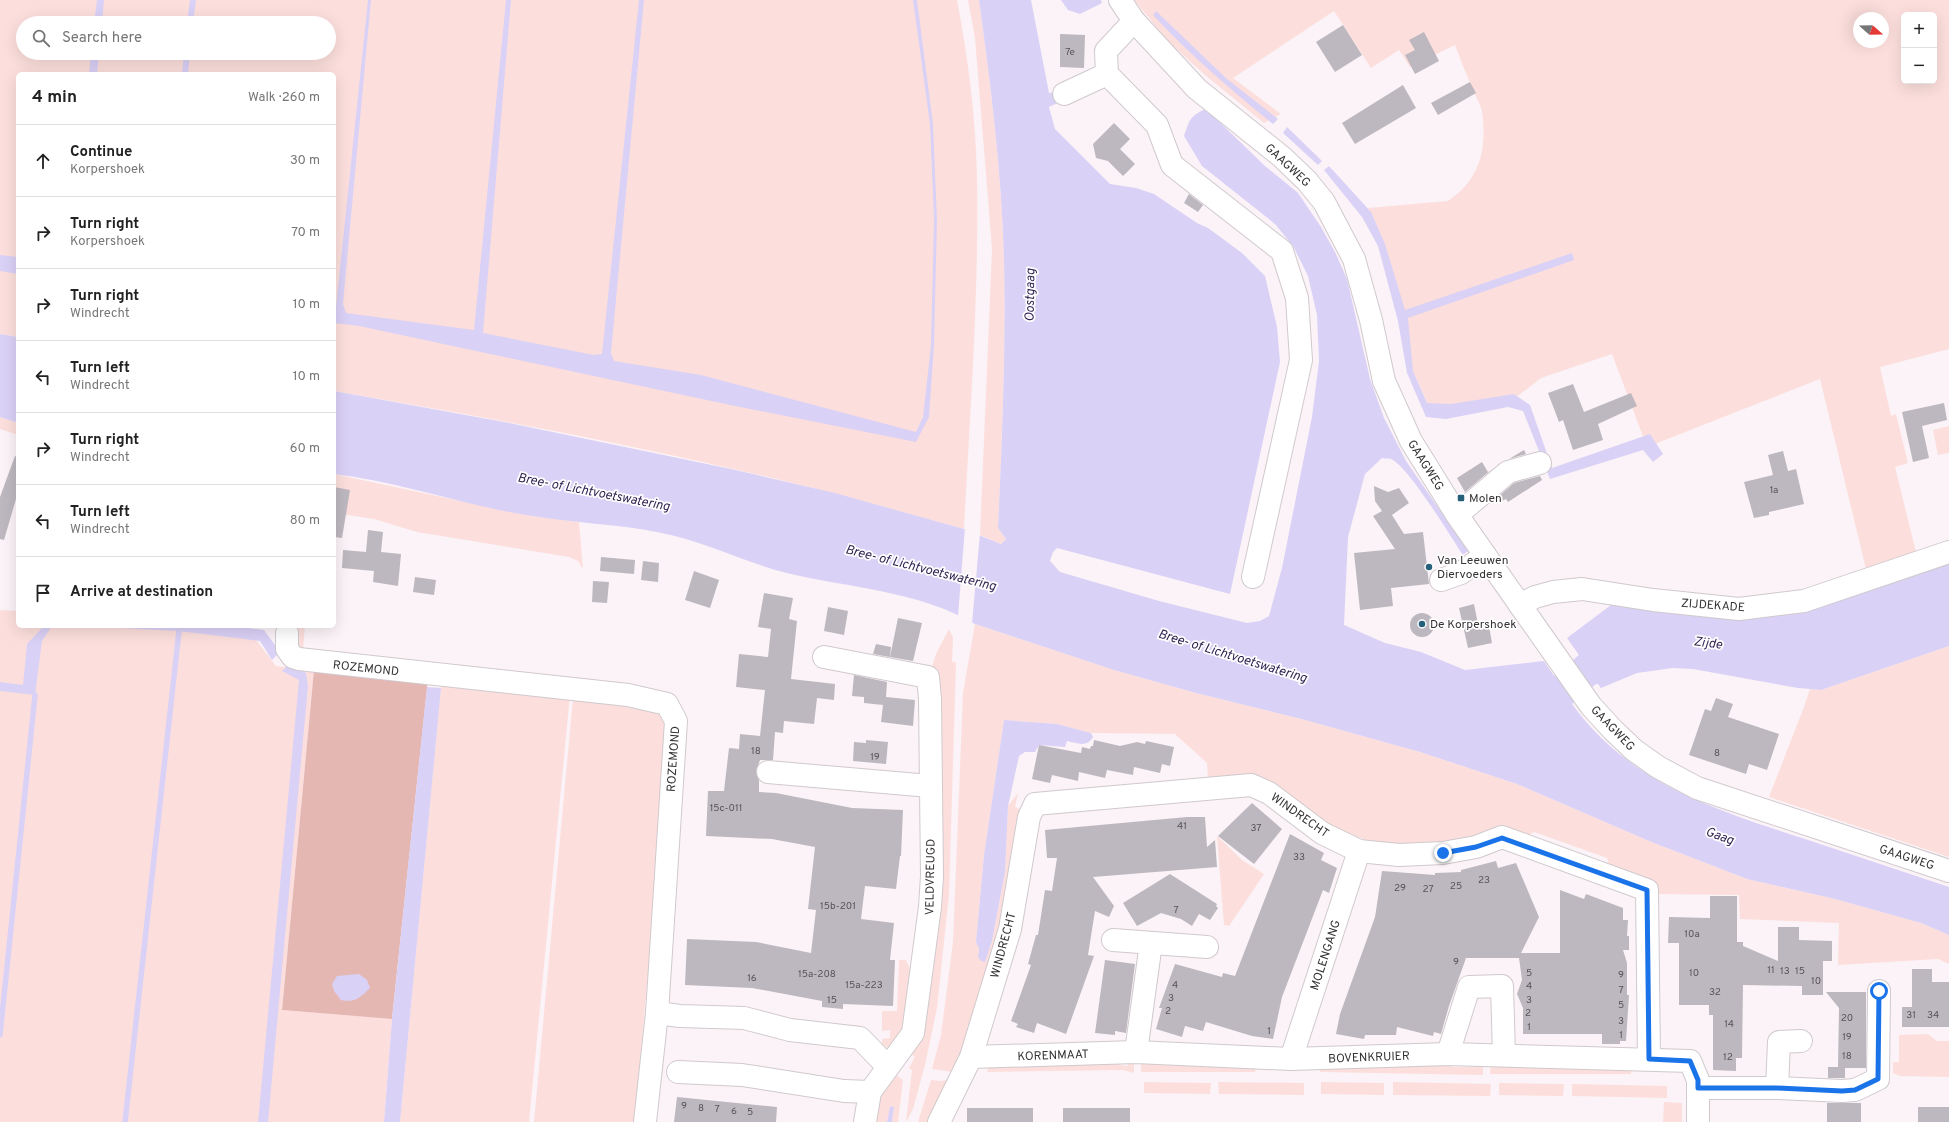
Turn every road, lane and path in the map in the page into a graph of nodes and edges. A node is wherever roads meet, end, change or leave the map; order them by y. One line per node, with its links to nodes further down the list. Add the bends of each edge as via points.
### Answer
1 (1120, 0): 2 (street, GAAGWEG)
2 (1134, 21): 3 (street, via 1106,51); 6 (street, GAAGWEG, via 1197,89 1282,157 1324,202 1354,259 1372,320 1384,381 1411,442)
3 (1107, 74): 4 (street); 9 (street, via 1156,125 1172,165 1282,251 1297,298 1301,360)
4 (1064, 94)
5 (1540, 463): 6 (street, via 1508,472)
6 (1457, 515): 8 (street, GAAGWEG)
7 (1949, 552): 11 (street, ZIJDEKADE, via 1804,601 1739,609 1582,590 1535,596)
8 (1485, 556): 10 (street, via 1461,573); 11 (street, GAAGWEG)
9 (1253, 577)
10 (1441, 580)
11 (1520, 605): 17 (street, GAAGWEG, via 1591,706 1634,750 1658,767 1697,788)
12 (287, 633): 22 (street, ROZEMOND, via 289,653 298,659 314,662 628,695 667,704 676,721)
13 (824, 657): 15 (street, VELDVREUGD, via 928,677)
14 (768, 772): 15 (street)
15 (930, 786): 30 (street, VELDVREUGD, via 930,907 913,1033)
16 (1359, 850): 27 (street, WINDRECHT, via 1322,833 1269,792 1251,785 1035,804 1029,817 1010,929); 28 (street, MOLENGANG); 29 (street, WINDRECHT, via 1399,855 1443,853 1476,847 1502,838 1647,890)
17 (1949, 870)
18 (1113, 940): 19 (street)
19 (1151, 943): 20 (street); 24 (street)
20 (1207, 947)
21 (1879, 991): 33 (street, via 1878,1079 1855,1090)
22 (657, 1013): 30 (street, via 744,1018 791,1030 860,1038); 35 (street, ROZEMOND)
23 (1801, 1041): 33 (street, via 1778,1042)
24 (1136, 1052): 27 (street, KORENMAAT); 28 (street, KORENMAAT)
25 (1448, 1054): 26 (street, BOVENKRUIER); 26 (street, via 1470,987 1502,986); 28 (street, BOVENKRUIER)
26 (1504, 1055): 29 (street, BOVENKRUIER)
27 (971, 1057): 37 (street, WINDRECHT)
28 (1291, 1059)
29 (1649, 1059): 32 (street, via 1690,1061 1698,1080)
30 (888, 1067): 34 (street, VELDVREUGD)
31 (678, 1072): 34 (street, via 742,1075 844,1091)
32 (1698, 1088): 33 (street); 38 (street)
33 (1777, 1088)
34 (870, 1092): 36 (street, VELDVREUGD)
35 (645, 1122)
36 (865, 1122)
37 (939, 1122)
38 (1698, 1122)

